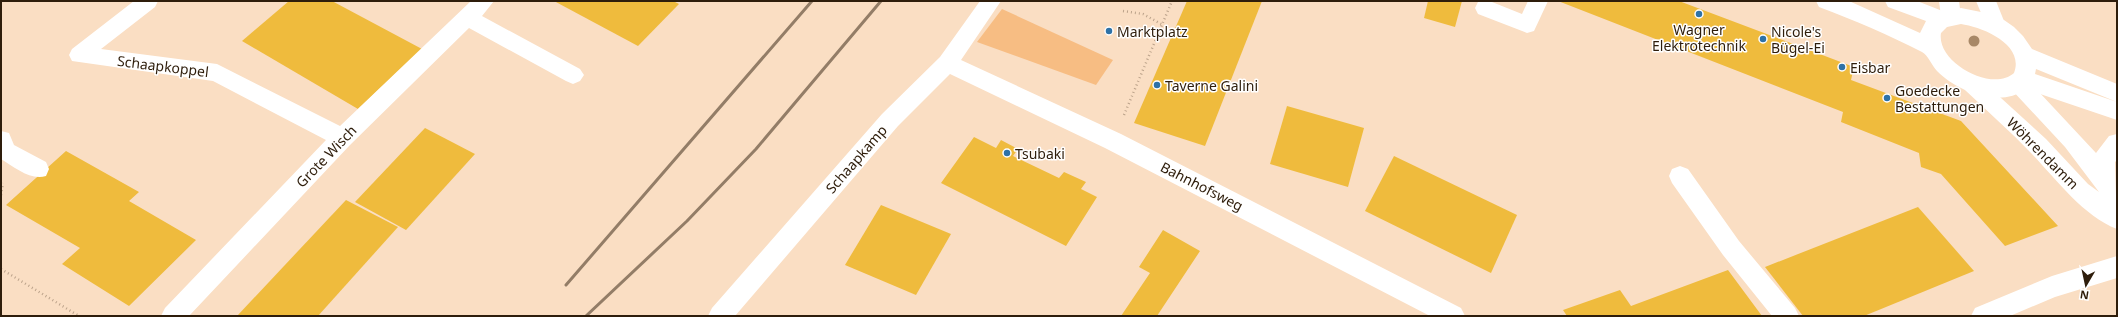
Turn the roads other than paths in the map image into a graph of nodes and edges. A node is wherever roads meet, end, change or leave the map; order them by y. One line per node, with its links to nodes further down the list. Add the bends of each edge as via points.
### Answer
1 (148, 1): 20 (street, Schaapkoppel, via 79,55 217,73)
2 (484, 1): 10 (street, Grote Wisch)
3 (991, 1): 14 (street, Schaapkamp)
4 (1538, 1): 8 (street, via 1527,25)
5 (1826, 1): 12 (street)
6 (1895, 1): 9 (street)
7 (1986, 1): 11 (street)
8 (1485, 8)
9 (1947, 12): 11 (street, via 1973,17); 12 (street, via 1931,31)
10 (467, 17): 15 (street); 20 (street, Grote Wisch)
11 (1996, 26): 13 (street, via 2014,39)
12 (1931, 47): 17 (street, Wöhrendamm, via 1946,68)
13 (2025, 55): 16 (street, via 2027,68); 18 (street)
14 (947, 63): 30 (street, Schaapkamp, via 890,120); 31 (street, Bahnhofsweg, via 1113,141)
15 (573, 75)
16 (2020, 81): 17 (street, Wöhrendamm, via 1998,89); 19 (street); 25 (street, Wöhrendamm, via 2072,139)
17 (1972, 84): 27 (street, Wöhrendamm, via 2038,146 2080,191)
18 (2117, 93)
19 (2117, 111)
20 (342, 138): 29 (street, Grote Wisch)
21 (1, 140): 23 (street, via 6,151)
22 (2117, 143): 25 (street, Wöhrendamm, via 2104,160)
23 (38, 169)
24 (1680, 176): 32 (street, via 1731,248)
25 (2107, 184): 26 (street, Wöhrendamm)
26 (2117, 204)
27 (2117, 219)
28 (2117, 267): 33 (street, via 2052,287)
29 (173, 316)
30 (720, 316)
31 (1453, 316)
32 (1787, 316)
33 (1983, 316)

